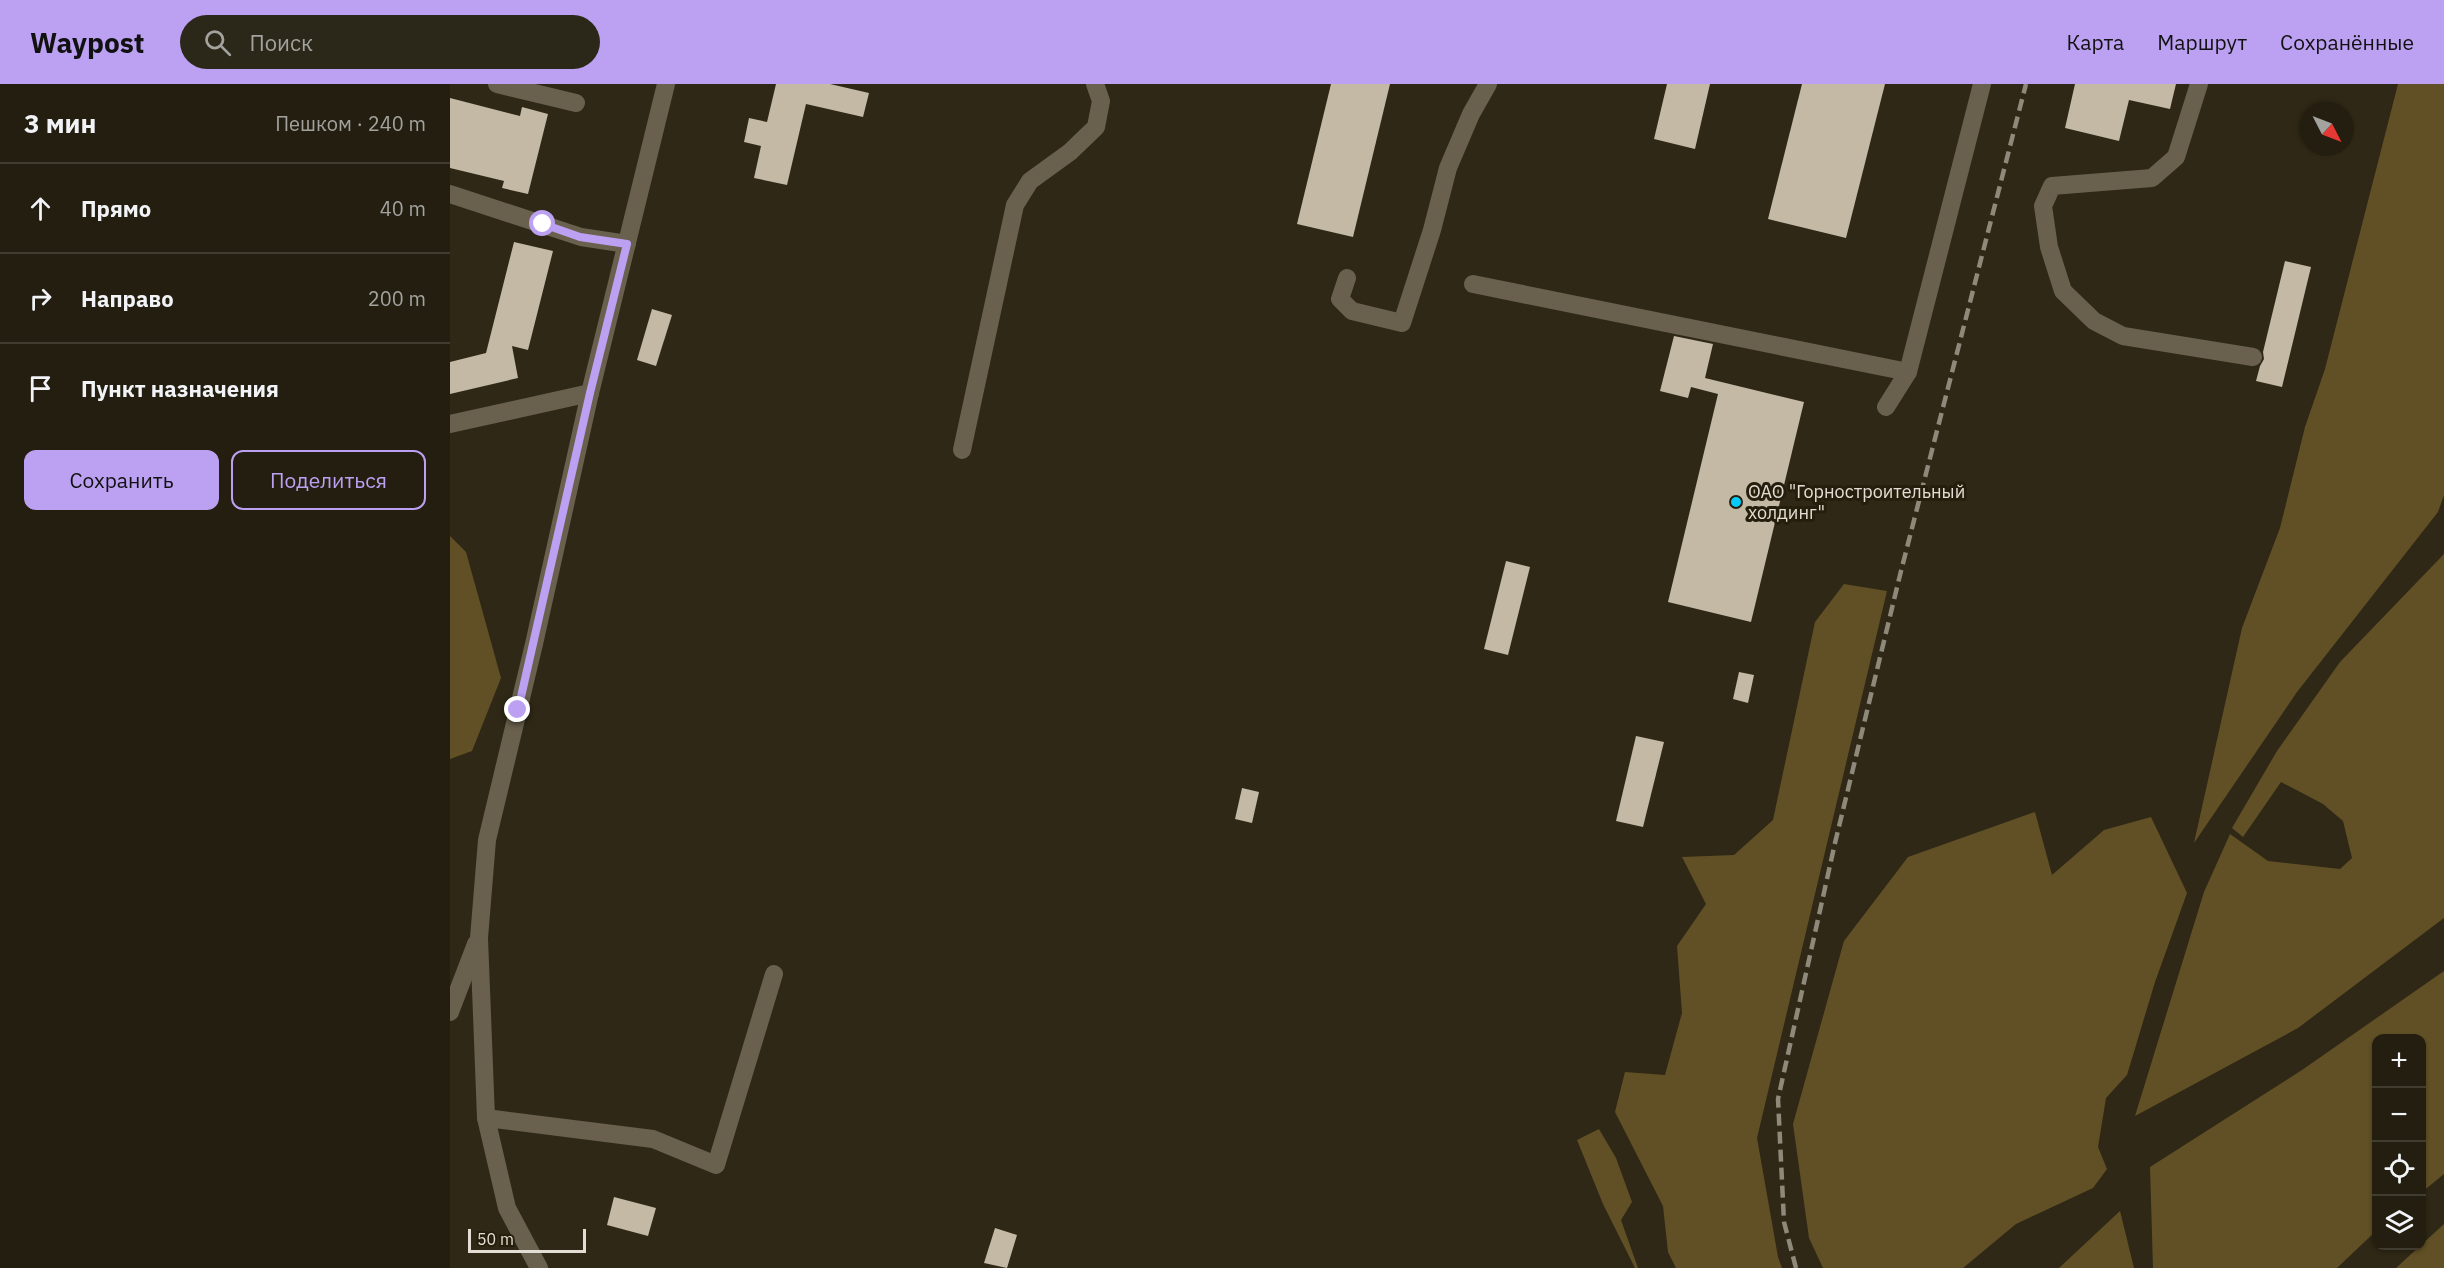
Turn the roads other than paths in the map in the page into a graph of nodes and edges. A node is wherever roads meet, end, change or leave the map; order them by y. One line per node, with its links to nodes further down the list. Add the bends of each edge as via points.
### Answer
1 (497, 84): 7 (street)
2 (666, 84): 9 (street)
3 (1095, 84): 17 (street, via 1101,101 1096,127 1030,181 1015,205)
4 (1488, 84): 10 (street, via 1448,168 1402,323 1352,311 1340,299)
5 (1982, 84): 13 (street)
6 (2199, 84): 12 (street, via 2176,157 2152,178 2052,186 2043,206 2049,247 2063,291 2094,321 2123,336)
7 (576, 103)
8 (450, 194): 9 (street, via 580,237)
9 (627, 244): 14 (street)
10 (1347, 278)
11 (1473, 284): 13 (street)
12 (2253, 357)
13 (1908, 372): 15 (street)
14 (590, 393): 16 (street); 18 (street, via 487,840)
15 (1886, 407)
16 (450, 424)
17 (962, 450)
18 (479, 938): 20 (street); 21 (street)
19 (774, 974): 21 (street, via 716,1166 653,1138)
20 (450, 1012)
21 (486, 1118): 22 (street, via 507,1208)
22 (539, 1268)

